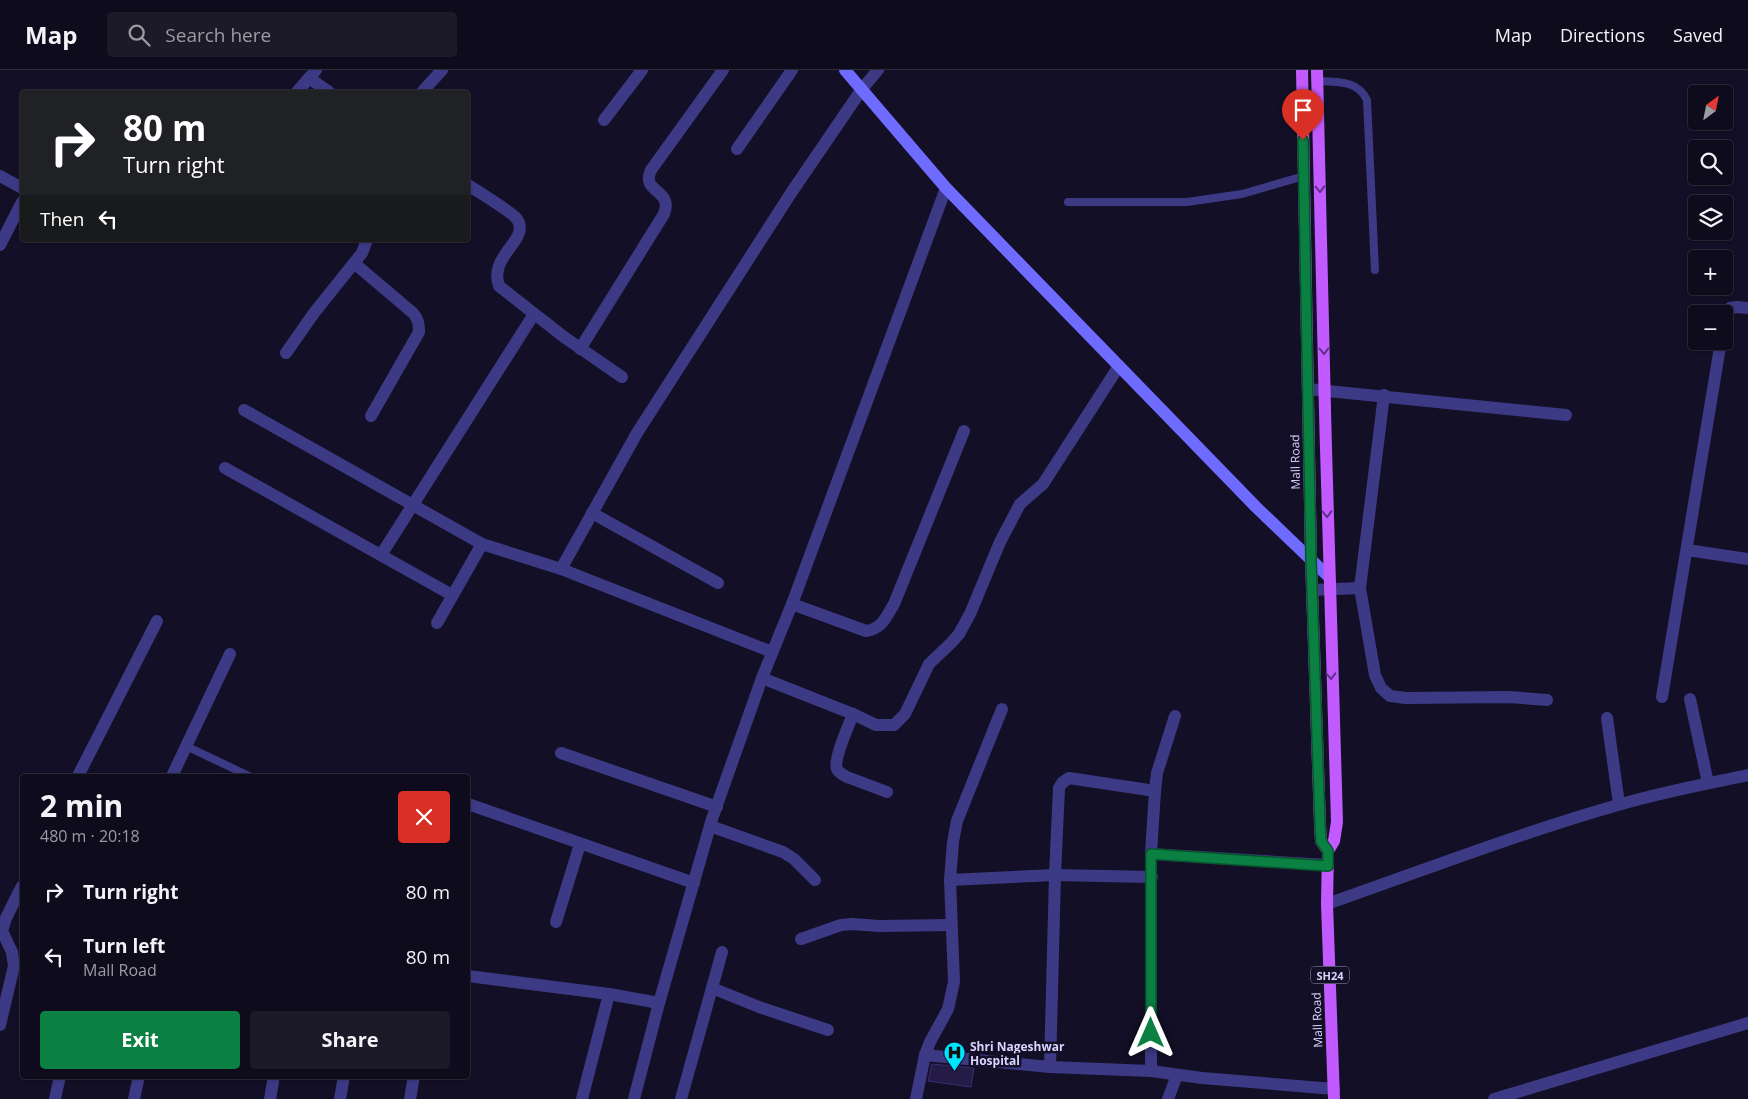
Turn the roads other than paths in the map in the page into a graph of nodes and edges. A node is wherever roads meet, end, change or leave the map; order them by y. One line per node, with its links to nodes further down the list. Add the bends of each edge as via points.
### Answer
1 (442, 70): 13 (street)
2 (642, 70): 14 (street)
3 (723, 70): 30 (street, via 651,170 651,186 666,200 664,214)
4 (792, 70): 15 (street)
5 (845, 70): 10 (main road)
6 (878, 70): 10 (street)
7 (1302, 70): 17 (main road, Mall Road / SH24)
8 (312, 74): 11 (street); 12 (street)
9 (1317, 76): 26 (lane, via 1356,86 1367,100); 36 (main road, Mall Road / SH24, one-way to 36)
10 (862, 89): 20 (main road); 44 (street, via 637,433)
11 (299, 90)
12 (327, 90)
13 (424, 90)
14 (604, 120)
15 (736, 149)
16 (0, 176): 18 (street)
17 (1304, 176): 21 (lane, via 1242,194 1187,202); 35 (main road, Mall Road / SH24)
18 (20, 187)
19 (470, 187): 29 (street, via 517,219 520,233 500,262 496,278 499,286)
20 (946, 188): 33 (main road); 57 (street)
21 (1068, 202)
22 (20, 206): 24 (street)
23 (366, 242): 25 (street)
24 (0, 245)
25 (354, 263): 32 (street); 40 (street, via 418,318 419,325 419,332)
26 (1375, 270)
27 (1733, 308): 28 (street)
28 (1748, 308)
29 (534, 314): 30 (street); 43 (street)
30 (580, 349): 34 (street)
31 (1720, 350): 46 (street)
32 (286, 353)
33 (1119, 366): 48 (main road, via 1256,508); 67 (street, via 1043,484 1020,504 970,614 951,644 929,664 905,714 894,725 884,726)
34 (622, 377)
35 (1308, 389): 36 (street); 48 (main road, Mall Road / SH24)
36 (1325, 389): 37 (street); 51 (main road, Mall Road / SH24, one-way to 51)
37 (1384, 395): 39 (street); 53 (street)
38 (244, 410): 43 (street)
39 (1566, 415)
40 (371, 416)
41 (964, 432): 57 (street, via 894,604 875,630 866,631)
42 (225, 468): 47 (street)
43 (413, 505): 45 (street); 47 (street)
44 (592, 513): 50 (street); 52 (street)
45 (482, 544): 50 (street); 56 (street)
46 (1687, 550): 49 (street); 63 (street)
47 (381, 555): 56 (street)
48 (1311, 559): 51 (main road); 55 (main road, Mall Road / SH24)
49 (1748, 559)
50 (561, 569): 60 (street)
51 (1328, 576): 54 (main road, Mall Road / SH24)
52 (718, 583)
53 (1360, 588): 54 (street); 65 (street, via 1375,675 1381,688 1390,696)
54 (1328, 589): 55 (street); 84 (main road, Mall Road / SH24, one-way to 84, via 1336,822 1334,841)
55 (1312, 590): 84 (main road, Mall Road / SH24, via 1321,841)
56 (452, 594): 59 (street)
57 (792, 604): 60 (street)
58 (157, 621): 72 (street)
59 (437, 623)
60 (772, 652): 62 (street)
61 (230, 654): 70 (street)
62 (762, 678): 67 (street); 81 (street)
63 (1662, 697)
64 (1690, 699): 76 (street)
65 (1547, 700)
66 (1002, 709): 90 (street, via 957,821)
67 (853, 714): 78 (street, via 838,755 837,769 847,777)
68 (1175, 716): 77 (street, via 1157,773)
69 (1607, 718): 79 (street)
70 (186, 746): 73 (street); 74 (lane)
71 (561, 753): 81 (street)
72 (79, 774)
73 (173, 774)
74 (244, 774)
75 (1748, 775): 76 (street)
76 (1708, 783): 79 (street)
77 (1155, 790): 85 (street); 87 (street, via 1065,780 1058,794)
78 (887, 792)
79 (1619, 804): 93 (street)
80 (470, 805): 83 (street)
81 (717, 807): 82 (street)
82 (710, 826): 89 (street, via 783,852); 91 (street)
83 (580, 844): 91 (street); 94 (street)
84 (1328, 851): 86 (main road, Mall Road / SH24)
85 (1151, 854): 86 (street); 88 (street)
86 (1328, 866): 93 (main road, Mall Road / SH24)
87 (1055, 875): 88 (street); 90 (street); 106 (street)
88 (1152, 877): 107 (street)
89 (815, 880)
90 (950, 880): 95 (street)
91 (694, 883): 101 (street)
92 (20, 890): 103 (street, via 2,931 12,952 14,966)
93 (1327, 904): 114 (main road, Mall Road / SH24)
94 (556, 922)
95 (951, 925): 96 (street, via 840,925); 105 (street, via 954,982 948,1010)
96 (801, 940)
97 (722, 952): 99 (street)
98 (470, 976): 100 (street)
99 (712, 988): 104 (street); 122 (street)
100 (609, 994): 101 (street); 120 (street)
101 (659, 1003): 121 (street)
102 (1748, 1023): 125 (street)
103 (0, 1025)
104 (828, 1030)
105 (925, 1055): 106 (street); 123 (street)
106 (1050, 1067): 107 (street)
107 (1151, 1072): 108 (street)
108 (1177, 1075): 114 (street); 124 (street)
109 (59, 1079): 115 (street)
110 (138, 1079): 116 (street)
111 (273, 1079): 117 (street)
112 (343, 1079): 118 (street)
113 (414, 1079): 119 (street)
114 (1334, 1094)
115 (55, 1099)
116 (134, 1099)
117 (270, 1099)
118 (340, 1099)
119 (414, 1099)
120 (582, 1099)
121 (634, 1099)
122 (681, 1099)
123 (916, 1099)
124 (1168, 1099)
125 (1494, 1099)

